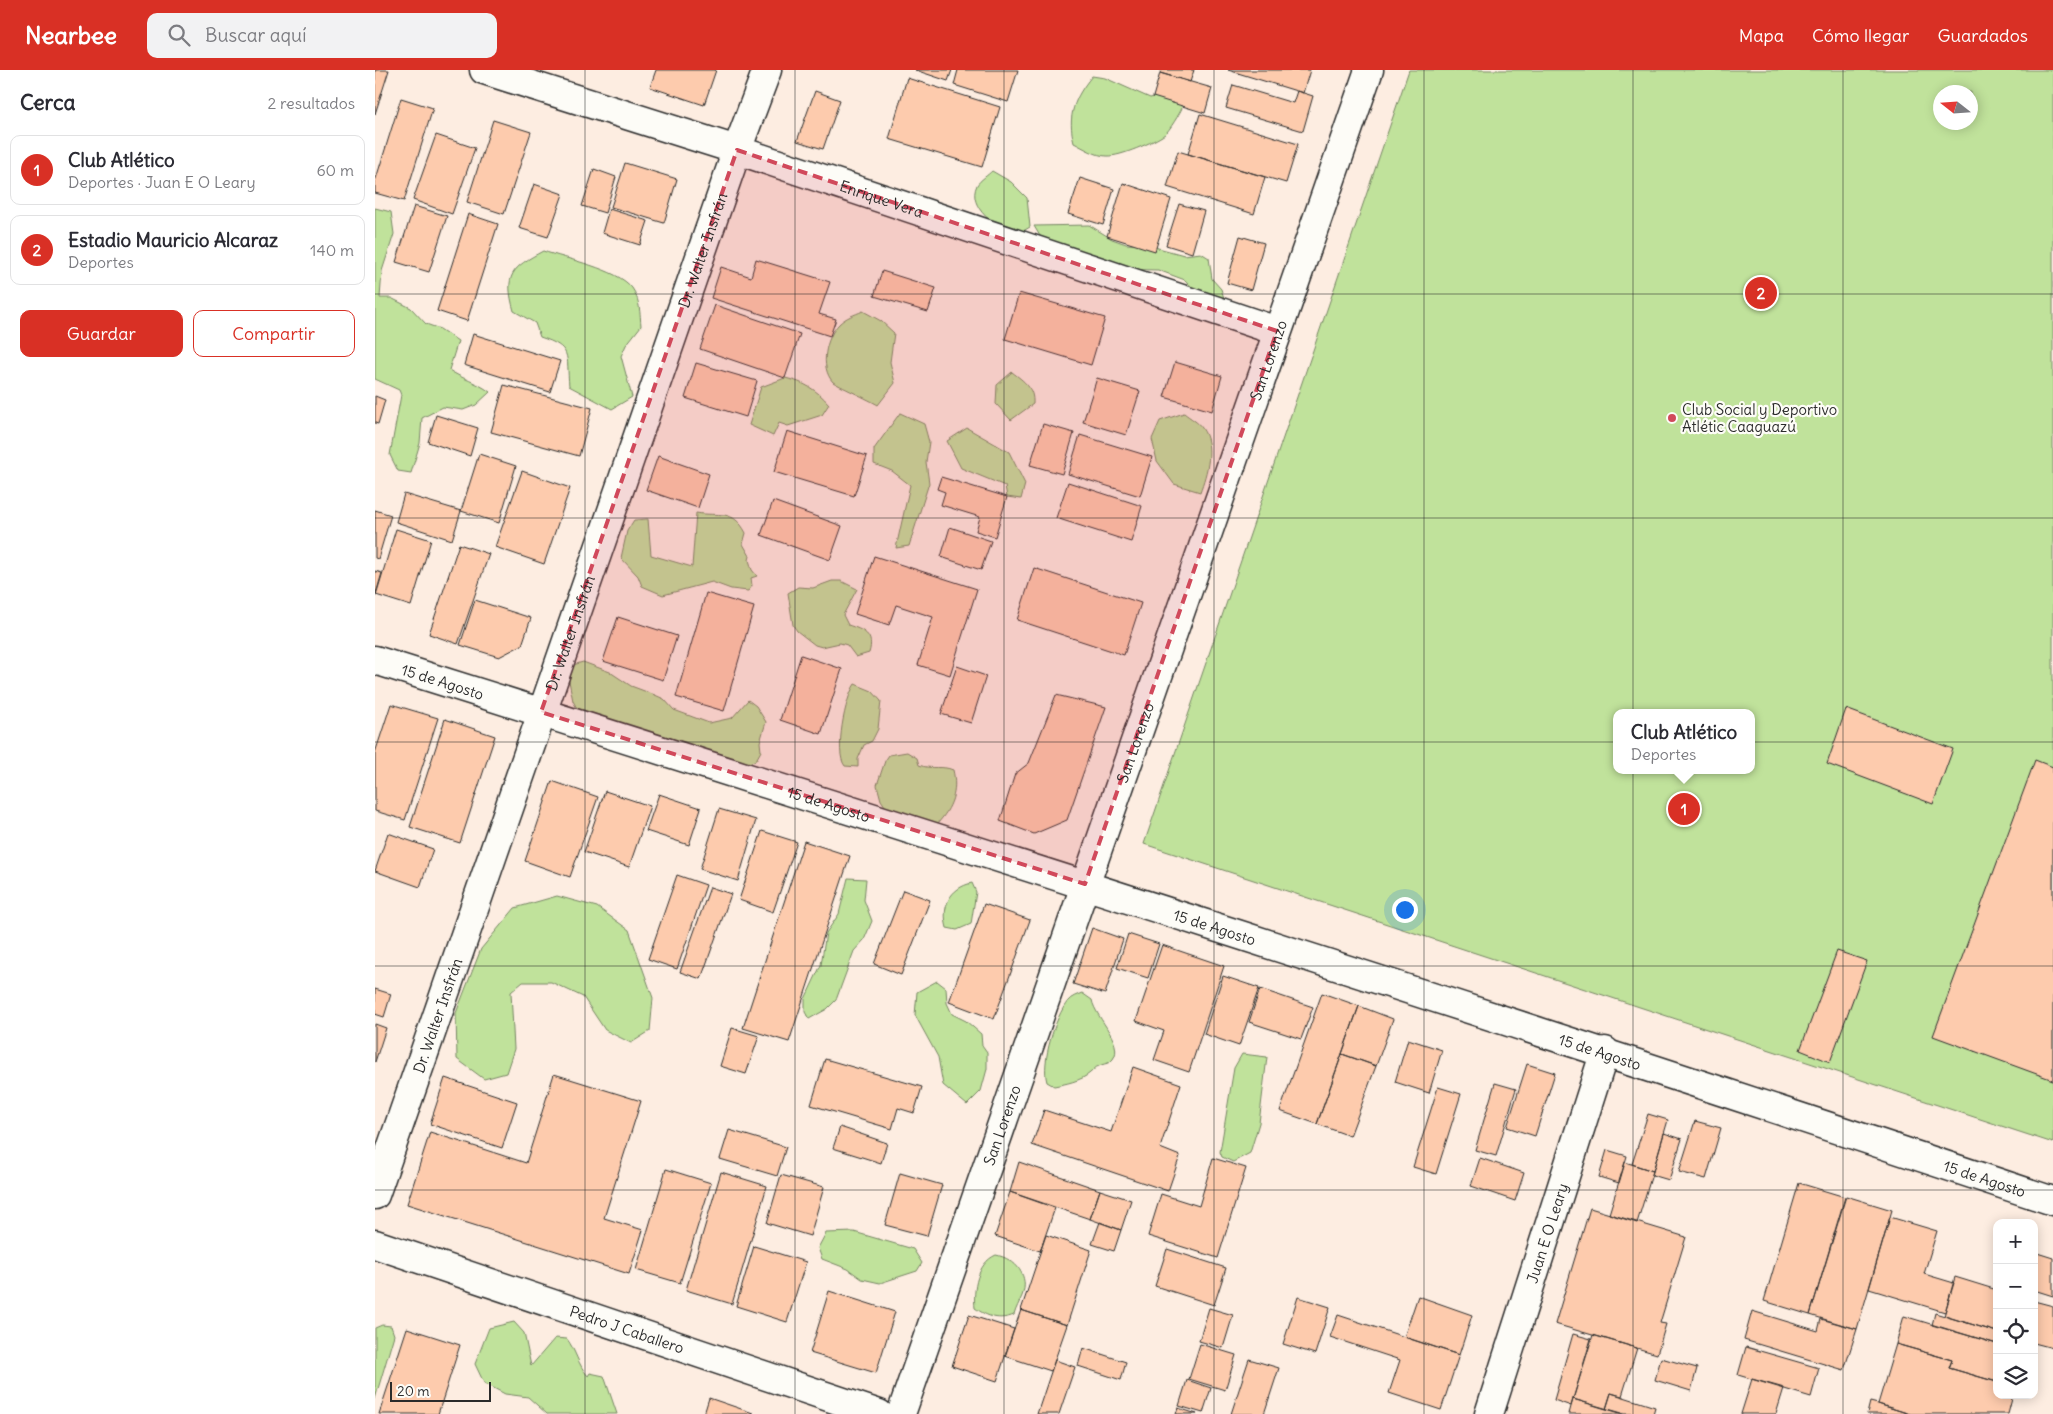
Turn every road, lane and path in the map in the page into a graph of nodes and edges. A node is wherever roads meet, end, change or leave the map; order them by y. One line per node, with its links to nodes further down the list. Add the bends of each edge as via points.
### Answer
1 (484, 70): 4 (street, Enrique Vera)
2 (767, 70): 4 (street, Dr. Walter Insfrán)
3 (1369, 70): 5 (street, San Lorenzo)
4 (737, 150): 5 (street, Enrique Vera); 7 (street, Dr. Walter Insfrán)
5 (1277, 332): 8 (street, San Lorenzo)
6 (375, 660): 7 (street, 15 de Agosto)
7 (541, 712): 8 (street, 15 de Agosto); 10 (street, Dr. Walter Insfrán)
8 (1085, 884): 9 (street, 15 de Agosto); 14 (street, San Lorenzo)
9 (1605, 1051): 11 (street, 15 de Agosto); 15 (street, Juan E O Leary)
10 (375, 1196)
11 (2053, 1201)
12 (375, 1244): 13 (street, Pedro J Caballero)
13 (879, 1414)
14 (901, 1414)
15 (1489, 1414)

